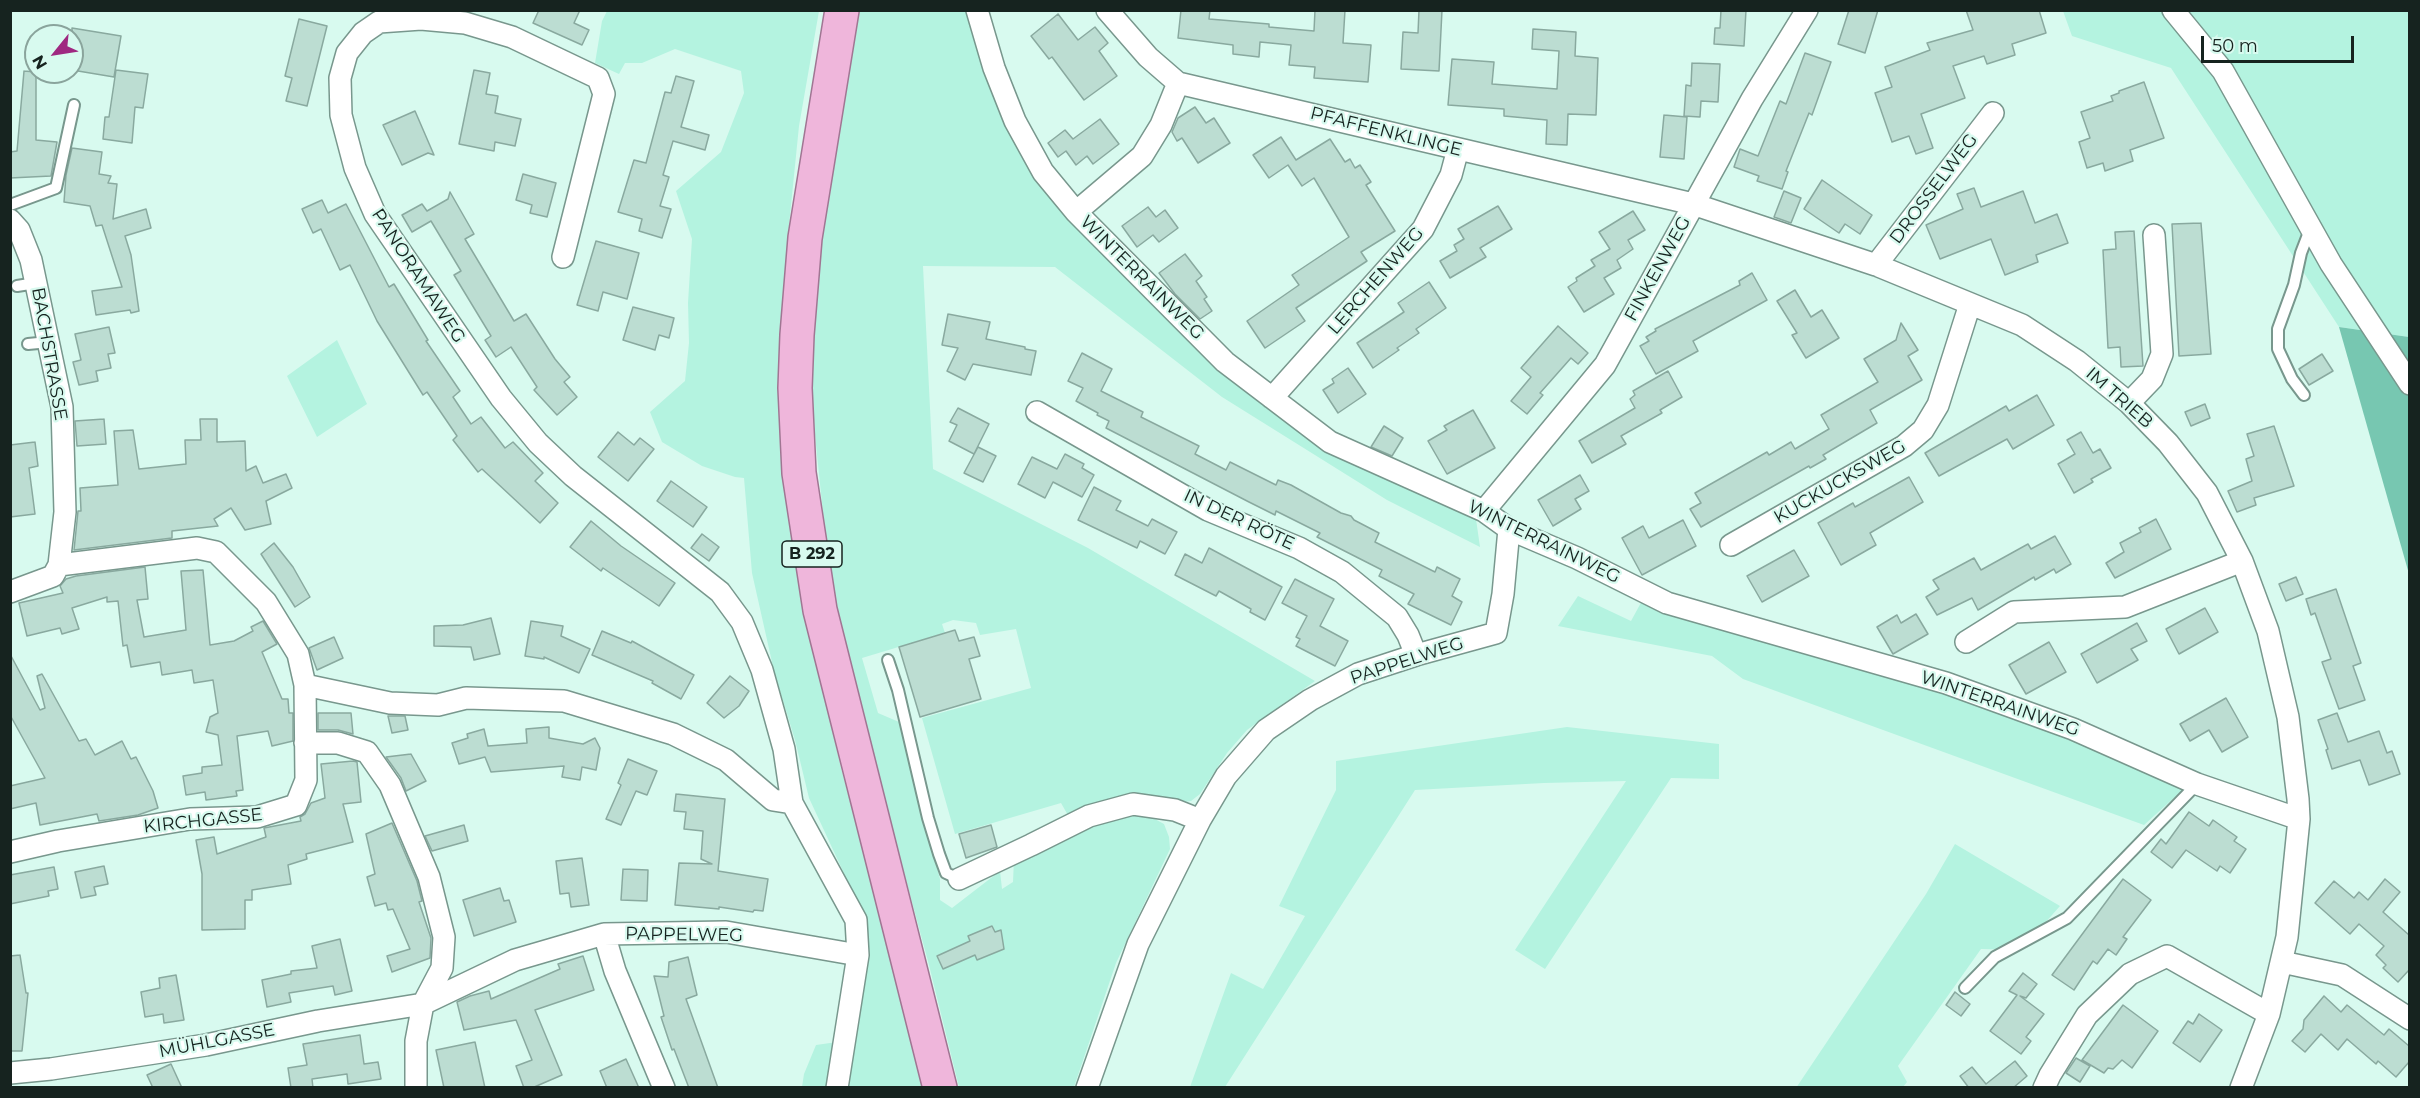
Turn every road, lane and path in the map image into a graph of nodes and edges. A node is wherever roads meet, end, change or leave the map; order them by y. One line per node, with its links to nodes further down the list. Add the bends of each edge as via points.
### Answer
1 (842, 10): 55 (highway, B 292, via 805,238 796,335 800,473 820,610)
2 (977, 10): 13 (street, WINTERRAINWEG, via 1015,121 1043,172)
3 (1107, 10): 7 (street, PFAFFENKLINGE, via 1148,57)
4 (1807, 10): 11 (street, FINKENWEG)
5 (2173, 10): 14 (street, via 2223,71)
6 (436, 16): 17 (street, PANORAMAWEG, via 513,37 598,78 604,94); 39 (street, PANORAMAWEG, via 380,22 363,33 347,52 340,78 341,115 355,168 375,214 501,398 538,442 573,476 720,592 742,622 762,670 784,749)
7 (1178, 83): 10 (street, PFAFFENKLINGE); 13 (street, via 1161,125 1142,156)
8 (74, 105): 12 (lane, via 56,188)
9 (1993, 113): 18 (street, DROSSELWEG)
10 (1458, 149): 11 (street, PFAFFENKLINGE); 24 (street, LERCHENWEG, via 1451,175 1423,229)
11 (1693, 204): 18 (street, IM TRIEB); 27 (street, FINKENWEG, via 1605,365)
12 (10, 205)
13 (1076, 212): 24 (street, WINTERRAINWEG, via 1225,362)
14 (2311, 226): 22 (street, via 2331,264); 23 (lane, via 2278,329 2278,349)
15 (14, 231): 20 (street, BACHSTRASSE, via 27,284)
16 (2154, 235): 25 (street, via 2162,354 2152,379)
17 (563, 258)
18 (1876, 266): 19 (street, IM TRIEB)
19 (1970, 304): 25 (street, IM TRIEB, via 2022,326 2077,361); 29 (street, KUCKUCKSWEG, via 1938,405 1923,430 1904,446)
20 (50, 342): 21 (lane); 31 (street, BACHSTRASSE, via 62,407 65,512)
21 (28, 344)
22 (2409, 384)
23 (2304, 395)
24 (1272, 398): 27 (street, WINTERRAINWEG, via 1330,442)
25 (2129, 403): 30 (street, IM TRIEB, via 2168,443 2207,493)
26 (1037, 412): 34 (street, IN DER RÖTE, via 1208,510 1299,548 1342,572 1397,617)
27 (1484, 512): 28 (street, WINTERRAINWEG)
28 (1509, 529): 34 (street, PAPPELWEG, via 1496,633); 38 (street, WINTERRAINWEG, via 1667,603 1946,683 2073,729)
29 (1731, 545)
30 (2242, 561): 33 (street, via 2125,607 2014,612); 40 (street, IM TRIEB, via 2268,631 2286,706)
31 (59, 565): 32 (street, via 53,576); 36 (street, via 198,548 216,552 266,602 298,654)
32 (10, 592)
33 (1966, 642)
34 (1416, 655): 41 (street, PAPPELWEG, via 1358,674 1266,730 1226,776)
35 (888, 660): 43 (lane, via 939,854 946,873)
36 (305, 685): 37 (street); 39 (street, via 390,703 438,705 466,698 564,701 673,734 726,760 773,800)
37 (305, 744): 42 (street, KIRCHGASSE, via 306,780 296,805 257,817 190,819); 48 (street, via 338,743 367,752 399,803 429,877 444,937 442,968)
38 (2196, 784): 40 (street, WINTERRAINWEG); 47 (lane, via 2067,918 1995,957)
39 (792, 803): 45 (street, via 856,920)
40 (2299, 819): 46 (street, IM TRIEB)
41 (1200, 820): 43 (street, via 1175,810 1133,804 1089,816); 56 (street, PAPPELWEG, via 1138,944)
42 (10, 852)
43 (959, 879)
44 (604, 934): 45 (street, PAPPELWEG, via 726,932); 48 (street, PAPPELWEG, via 515,960); 53 (street, via 615,971)
45 (858, 955): 54 (street)
46 (2282, 962): 49 (street, IM TRIEB); 50 (street, via 2342,975)
47 (1965, 988)
48 (423, 1004): 51 (street, MÜHLGASSE, via 206,1045); 52 (street, via 416,1041)
49 (2269, 1014): 57 (street, via 2168,956 2130,974 2087,1015); 58 (street, IM TRIEB)
50 (2409, 1019)
51 (10, 1073)
52 (416, 1088)
53 (664, 1088)
54 (837, 1088)
55 (940, 1088)
56 (1087, 1088)
57 (2044, 1088)
58 (2241, 1088)

